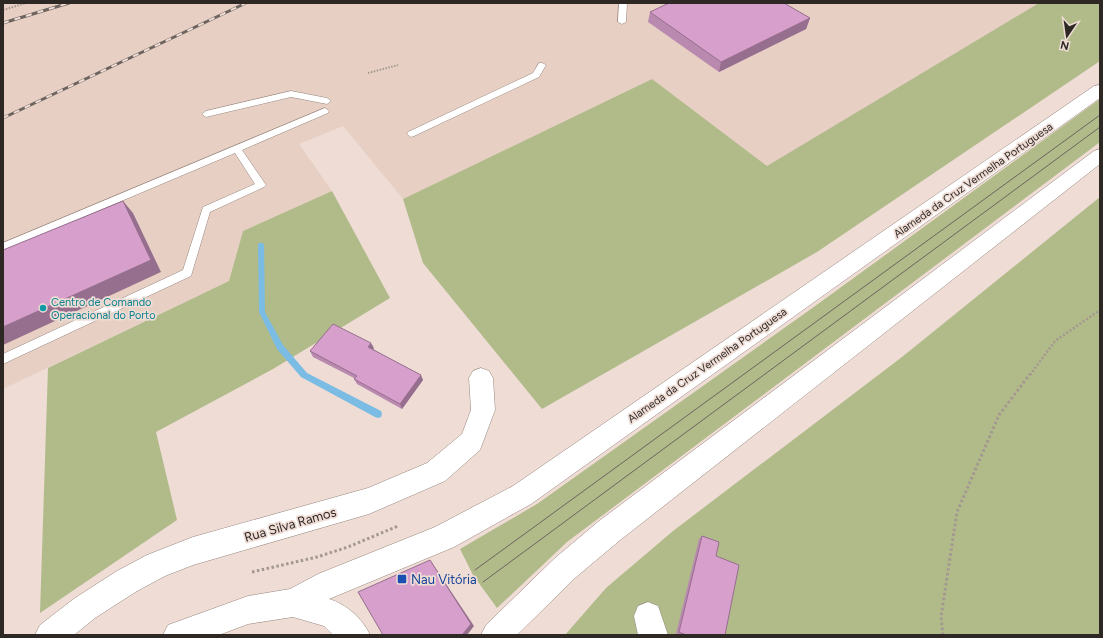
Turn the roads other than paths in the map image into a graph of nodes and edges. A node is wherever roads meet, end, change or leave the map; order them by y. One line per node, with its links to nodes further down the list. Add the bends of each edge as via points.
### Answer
1 (623, 3): 2 (lane)
2 (622, 22)
3 (542, 65): 8 (lane, via 536,76)
4 (1100, 90): 14 (street, Alameda da Cruz Vermelha Portuguesa, via 522,495 444,537 328,584)
5 (327, 100): 7 (lane, via 291,94)
6 (325, 111): 9 (lane)
7 (206, 114)
8 (411, 134)
9 (237, 149): 11 (lane); 12 (lane, via 261,185 206,210 187,273)
10 (1100, 155): 18 (street, via 609,531 565,568)
11 (3, 247)
12 (3, 359)
13 (481, 378): 15 (street, Rua Silva Ramos, via 484,410 472,442 436,472 369,501 193,551 157,565 85,608)
14 (292, 603): 16 (street, via 248,610); 17 (street, via 332,614)
15 (50, 635)
16 (178, 635)
17 (355, 635)
18 (496, 635)

